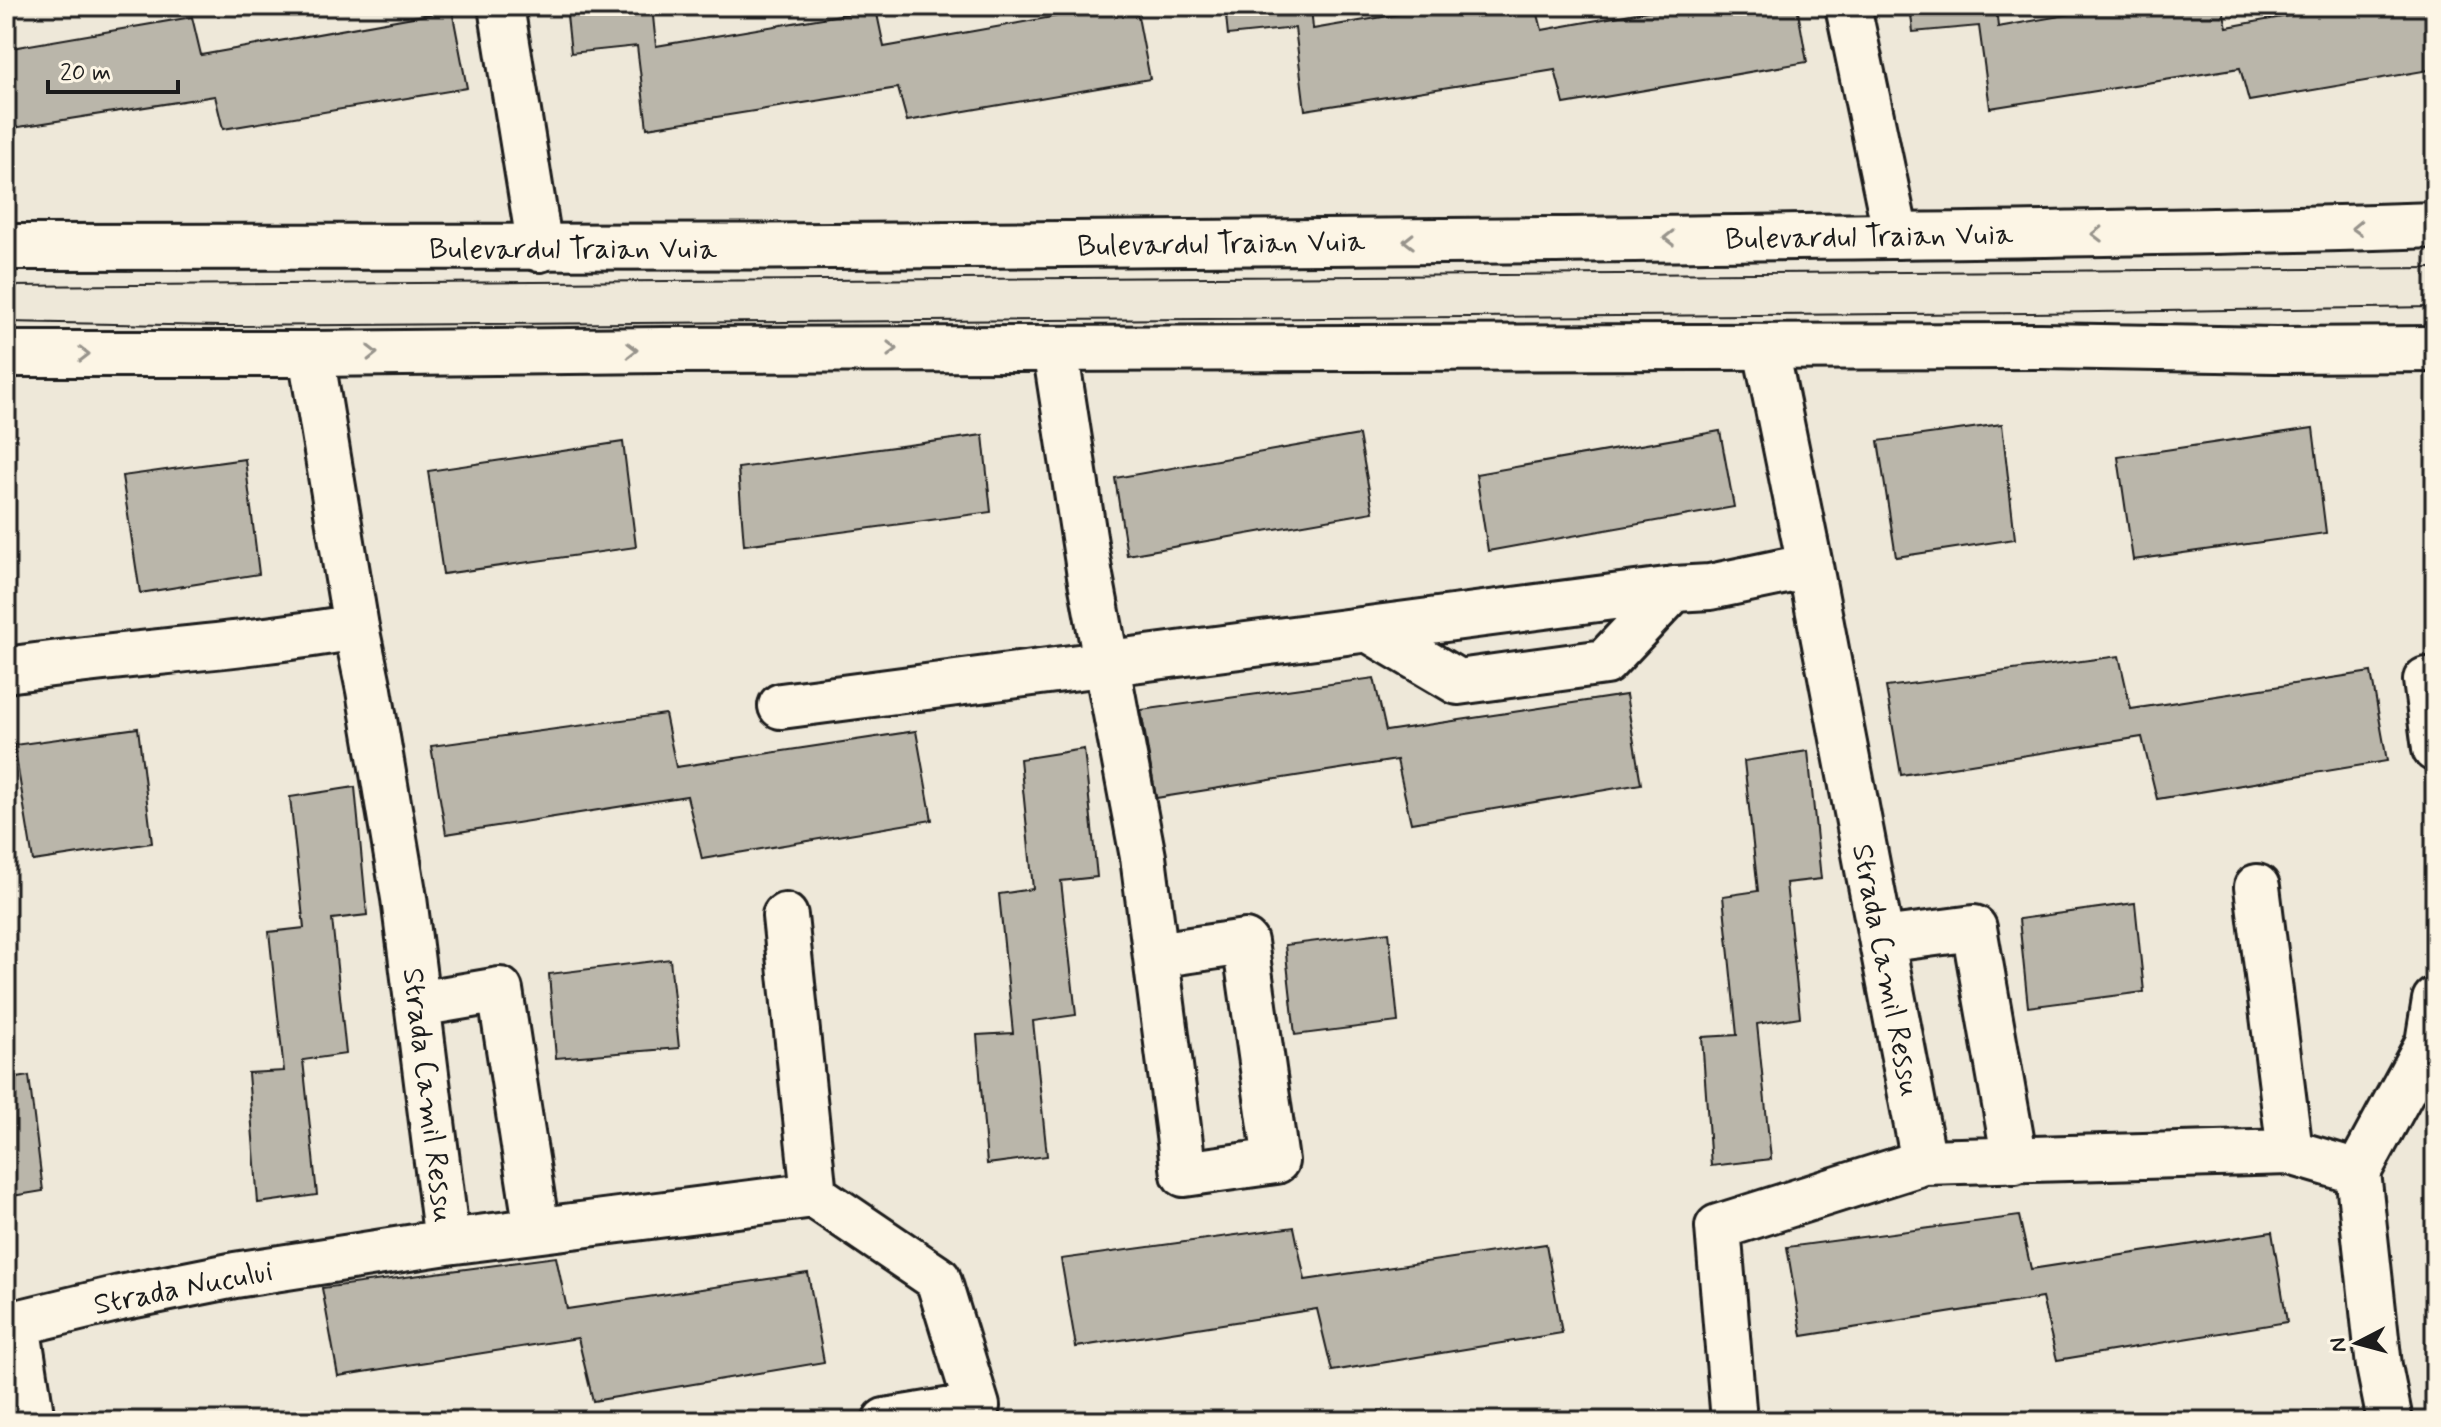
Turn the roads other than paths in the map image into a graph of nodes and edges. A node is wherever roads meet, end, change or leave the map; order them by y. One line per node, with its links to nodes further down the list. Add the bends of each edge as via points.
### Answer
1 (501, 6): 6 (main road)
2 (1848, 6): 4 (main road)
3 (2435, 225): 4 (main road, Bulevardul Traian Vuia, one-way to 4)
4 (1896, 236): 6 (main road, Bulevardul Traian Vuia, one-way to 6)
5 (6, 247): 6 (main road, Bulevardul Traian Vuia)
6 (540, 249)
7 (1055, 349): 8 (main road); 11 (main road, one-way to 7); 16 (main road)
8 (1766, 349): 9 (main road); 12 (main road, Strada Camil Ressu)
9 (2435, 349)
10 (6, 354): 11 (main road, one-way to 11)
11 (311, 354): 14 (main road, Strada Camil Ressu)
12 (1810, 566): 13 (main road, via 1710,587); 23 (main road, Strada Camil Ressu)
13 (1674, 589): 15 (main road); 15 (main road, via 1605,662 1458,682)
14 (356, 627): 17 (main road); 26 (main road, Strada Camil Ressu)
15 (1368, 629): 16 (main road)
16 (1106, 663): 19 (main road); 24 (main road)
17 (6, 670)
18 (2435, 680): 20 (main road, via 2426,680)
19 (781, 706)
20 (2435, 749)
21 (2257, 887): 27 (main road)
22 (785, 916): 31 (main road)
23 (1882, 940): 28 (main road, via 1974,928); 29 (main road, Strada Camil Ressu)
24 (1156, 955): 24 (main road, via 1184,1174 1276,1161 1245,942)
25 (2435, 1000): 30 (main road, via 2428,1043)
26 (418, 1004): 32 (main road, via 500,990); 33 (main road, Strada Camil Ressu)
27 (2290, 1152): 28 (main road); 30 (main road)
28 (2015, 1161): 29 (main road)
29 (1924, 1162): 36 (main road, via 1718,1227)
30 (2358, 1172): 37 (main road)
31 (814, 1195): 32 (main road, Strada Camil Ressu); 35 (main road, via 938,1279 977,1406)
32 (537, 1230): 33 (main road, Strada Camil Ressu)
33 (447, 1242): 34 (main road, Strada Nucului, via 235,1275 17,1323)
34 (32, 1421)
35 (885, 1421)
36 (1734, 1421)
37 (2390, 1421)

